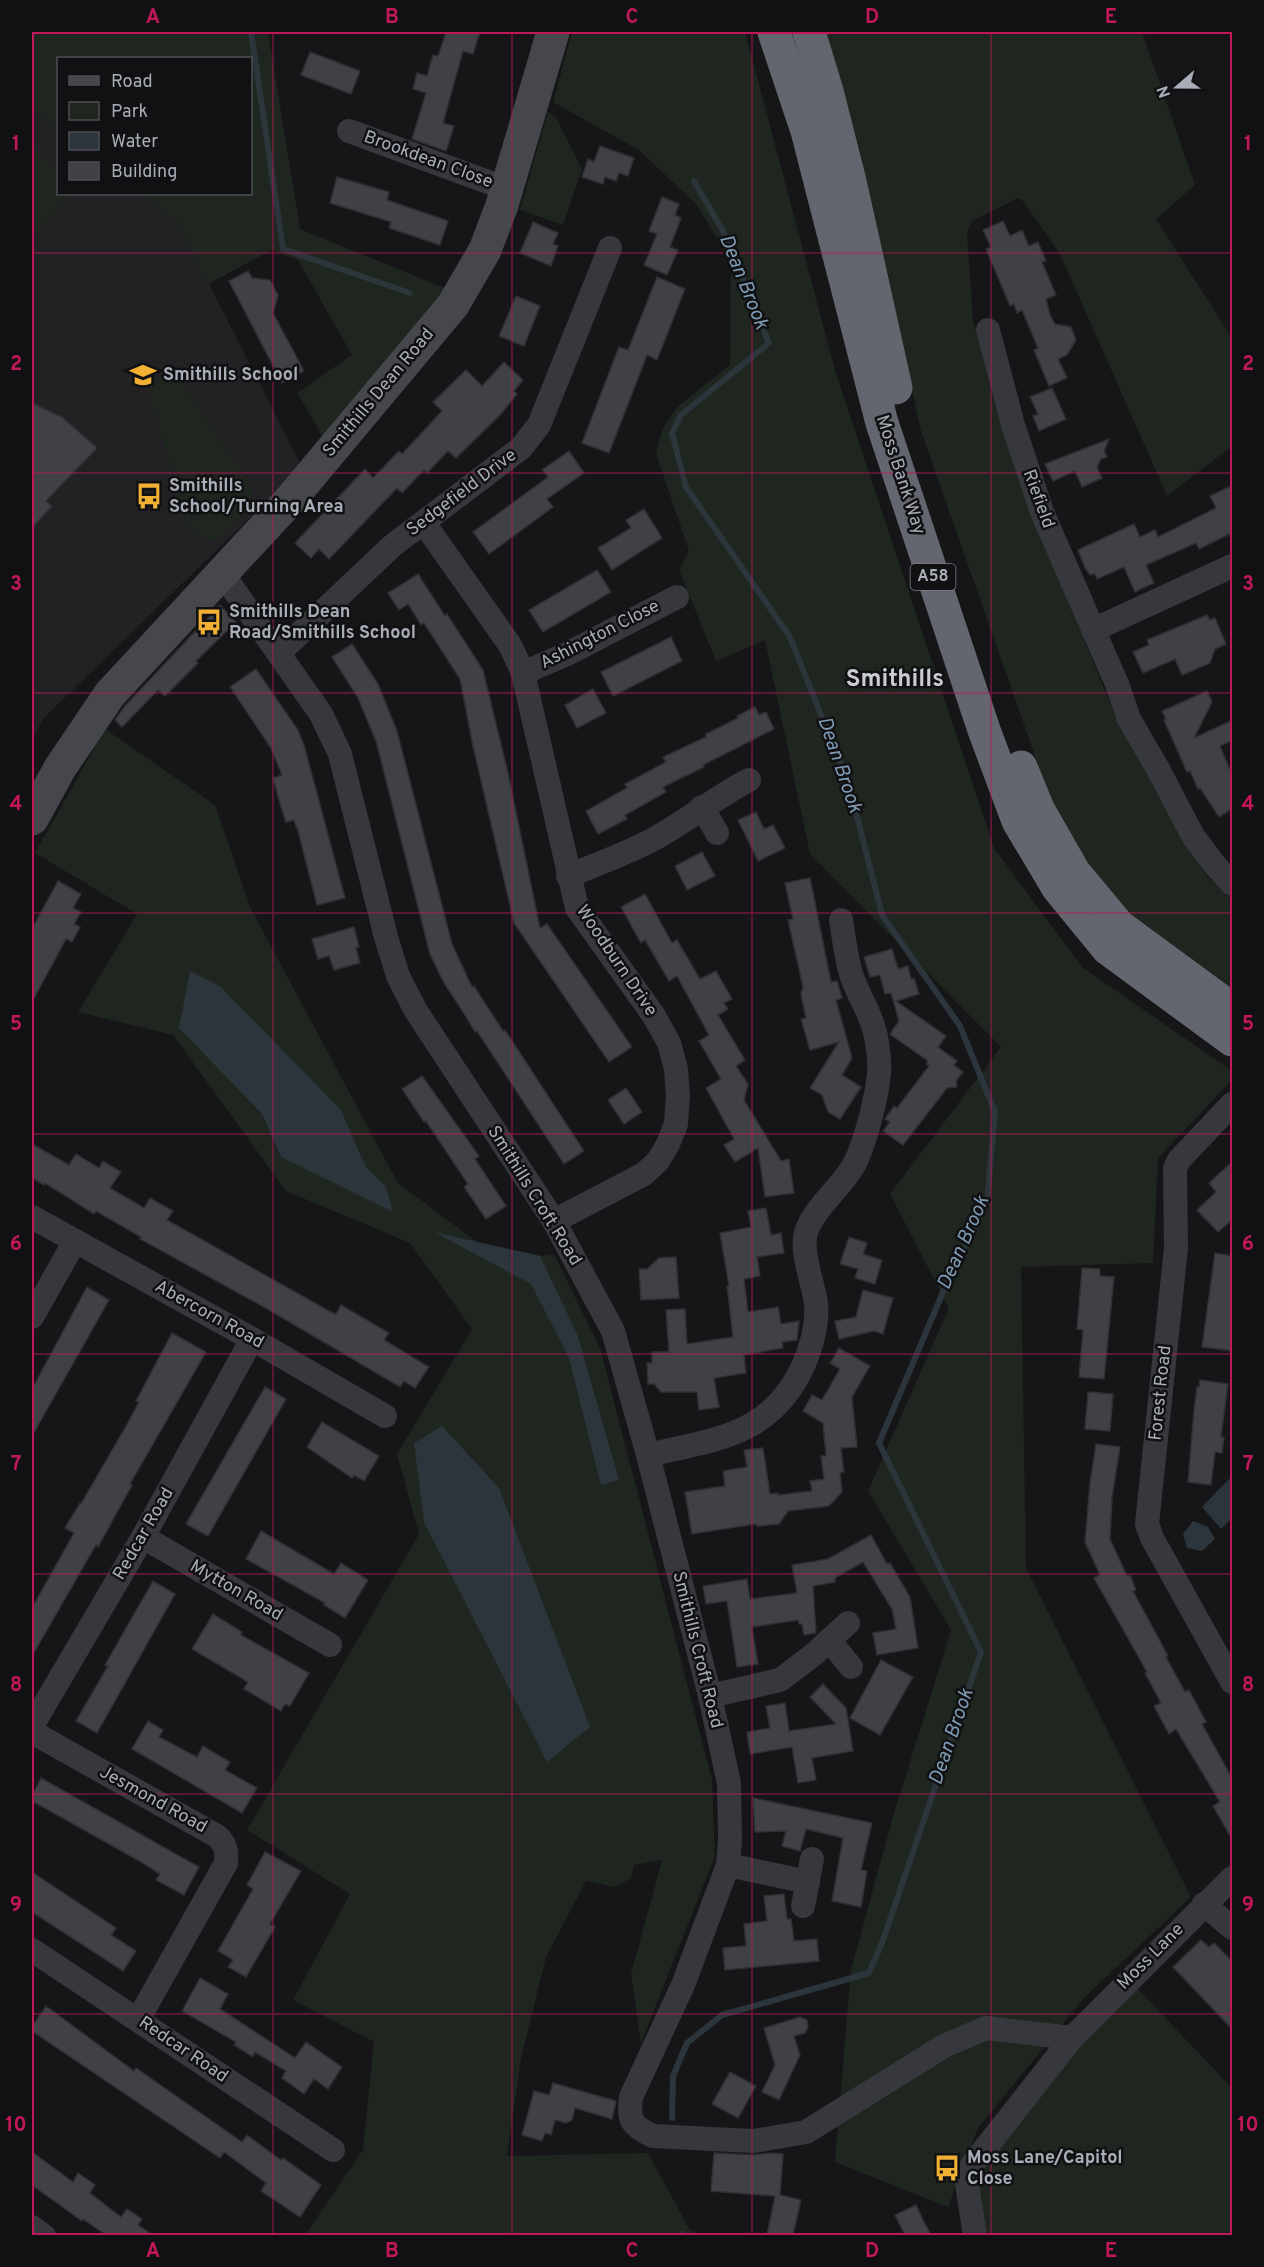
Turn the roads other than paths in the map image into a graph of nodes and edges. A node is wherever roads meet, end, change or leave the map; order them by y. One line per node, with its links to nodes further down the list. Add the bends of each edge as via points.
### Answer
1 (553, 32): 5 (street, Smithills Dean Road)
2 (774, 32): 23 (highway, Moss Bank Way / A58, via 807,131 882,423 1018,821 1058,888 1108,949)
3 (809, 32): 22 (highway, Moss Bank Way / A58, via 827,91 893,378 917,464 1008,735 1038,809 1074,872 1119,926)
4 (349, 131): 5 (street, Brookdean Close)
5 (507, 189): 10 (street, Smithills Dean Road, via 485,250 453,305 289,501)
6 (610, 248): 8 (street, Sedgefield Drive, via 600,299 539,425 521,448)
7 (988, 330): 12 (street, Riefield, via 1008,360 1013,425 1042,512)
8 (424, 523): 13 (street, Sedgefield Drive, via 392,546); 14 (street, Woodburn Drive, via 510,645)
9 (1233, 566): 12 (street)
10 (222, 573): 13 (street, Smithills Croft Road); 17 (street, Smithills Dean Road, via 110,694 60,768)
11 (678, 597): 14 (street, Ashington Close)
12 (1094, 630): 20 (street, Riefield, via 1129,719 1193,836)
13 (279, 652): 26 (street, Smithills Croft Road, via 321,714 340,754 386,937 416,1011)
14 (523, 673): 19 (street, Woodburn Drive)
15 (749, 780): 16 (street)
16 (702, 807): 18 (street); 19 (street, via 656,837)
17 (32, 819)
18 (717, 833)
19 (568, 876): 26 (street, Woodburn Drive, via 577,908 669,1043 678,1096 676,1124 658,1161 644,1174)
20 (1231, 878)
21 (847, 928): 31 (street, via 851,974 876,1036 879,1072 855,1162 807,1228 805,1246 816,1303 815,1329 807,1356 795,1385 777,1408 751,1425 726,1437)
22 (1233, 1009)
23 (1233, 1040)
24 (1233, 1104): 37 (street, Forest Road, via 1175,1168 1176,1248 1147,1524)
25 (32, 1217): 27 (street, Abercorn Road)
26 (554, 1221): 31 (street, Smithills Croft Road, via 613,1331)
27 (75, 1240): 28 (street); 29 (street, Abercorn Road)
28 (32, 1317)
29 (252, 1339): 30 (street, Abercorn Road); 32 (street, Redcar Road)
30 (385, 1416)
31 (648, 1455): 38 (street, Smithills Croft Road)
32 (143, 1537): 35 (street, Mytton Road); 39 (street, Redcar Road)
33 (848, 1623): 34 (street)
34 (829, 1640): 36 (street); 38 (street, via 780,1680)
35 (330, 1645)
36 (851, 1666)
37 (1233, 1682)
38 (710, 1696): 41 (street, Smithills Croft Road, via 729,1783)
39 (32, 1726)
40 (32, 1732): 47 (street, Jesmond Road, via 225,1843 226,1863)
41 (728, 1865): 43 (street); 48 (street, Smithills Croft Road, via 682,1985 631,2097 629,2114 638,2129 653,2136 754,2141 806,2132 944,2046 986,2028)
42 (1233, 1878): 44 (street, Moss Lane)
43 (808, 1883)
44 (1204, 1904): 45 (street); 48 (street, Moss Lane)
45 (1233, 1928)
46 (32, 1950): 47 (street, Redcar Road)
47 (138, 2020): 49 (street, Redcar Road)
48 (1072, 2038): 52 (street, Moss Lane, via 972,2164 967,2184)
49 (333, 2150)
50 (32, 2227): 51 (street)
51 (44, 2235)
52 (975, 2235)

